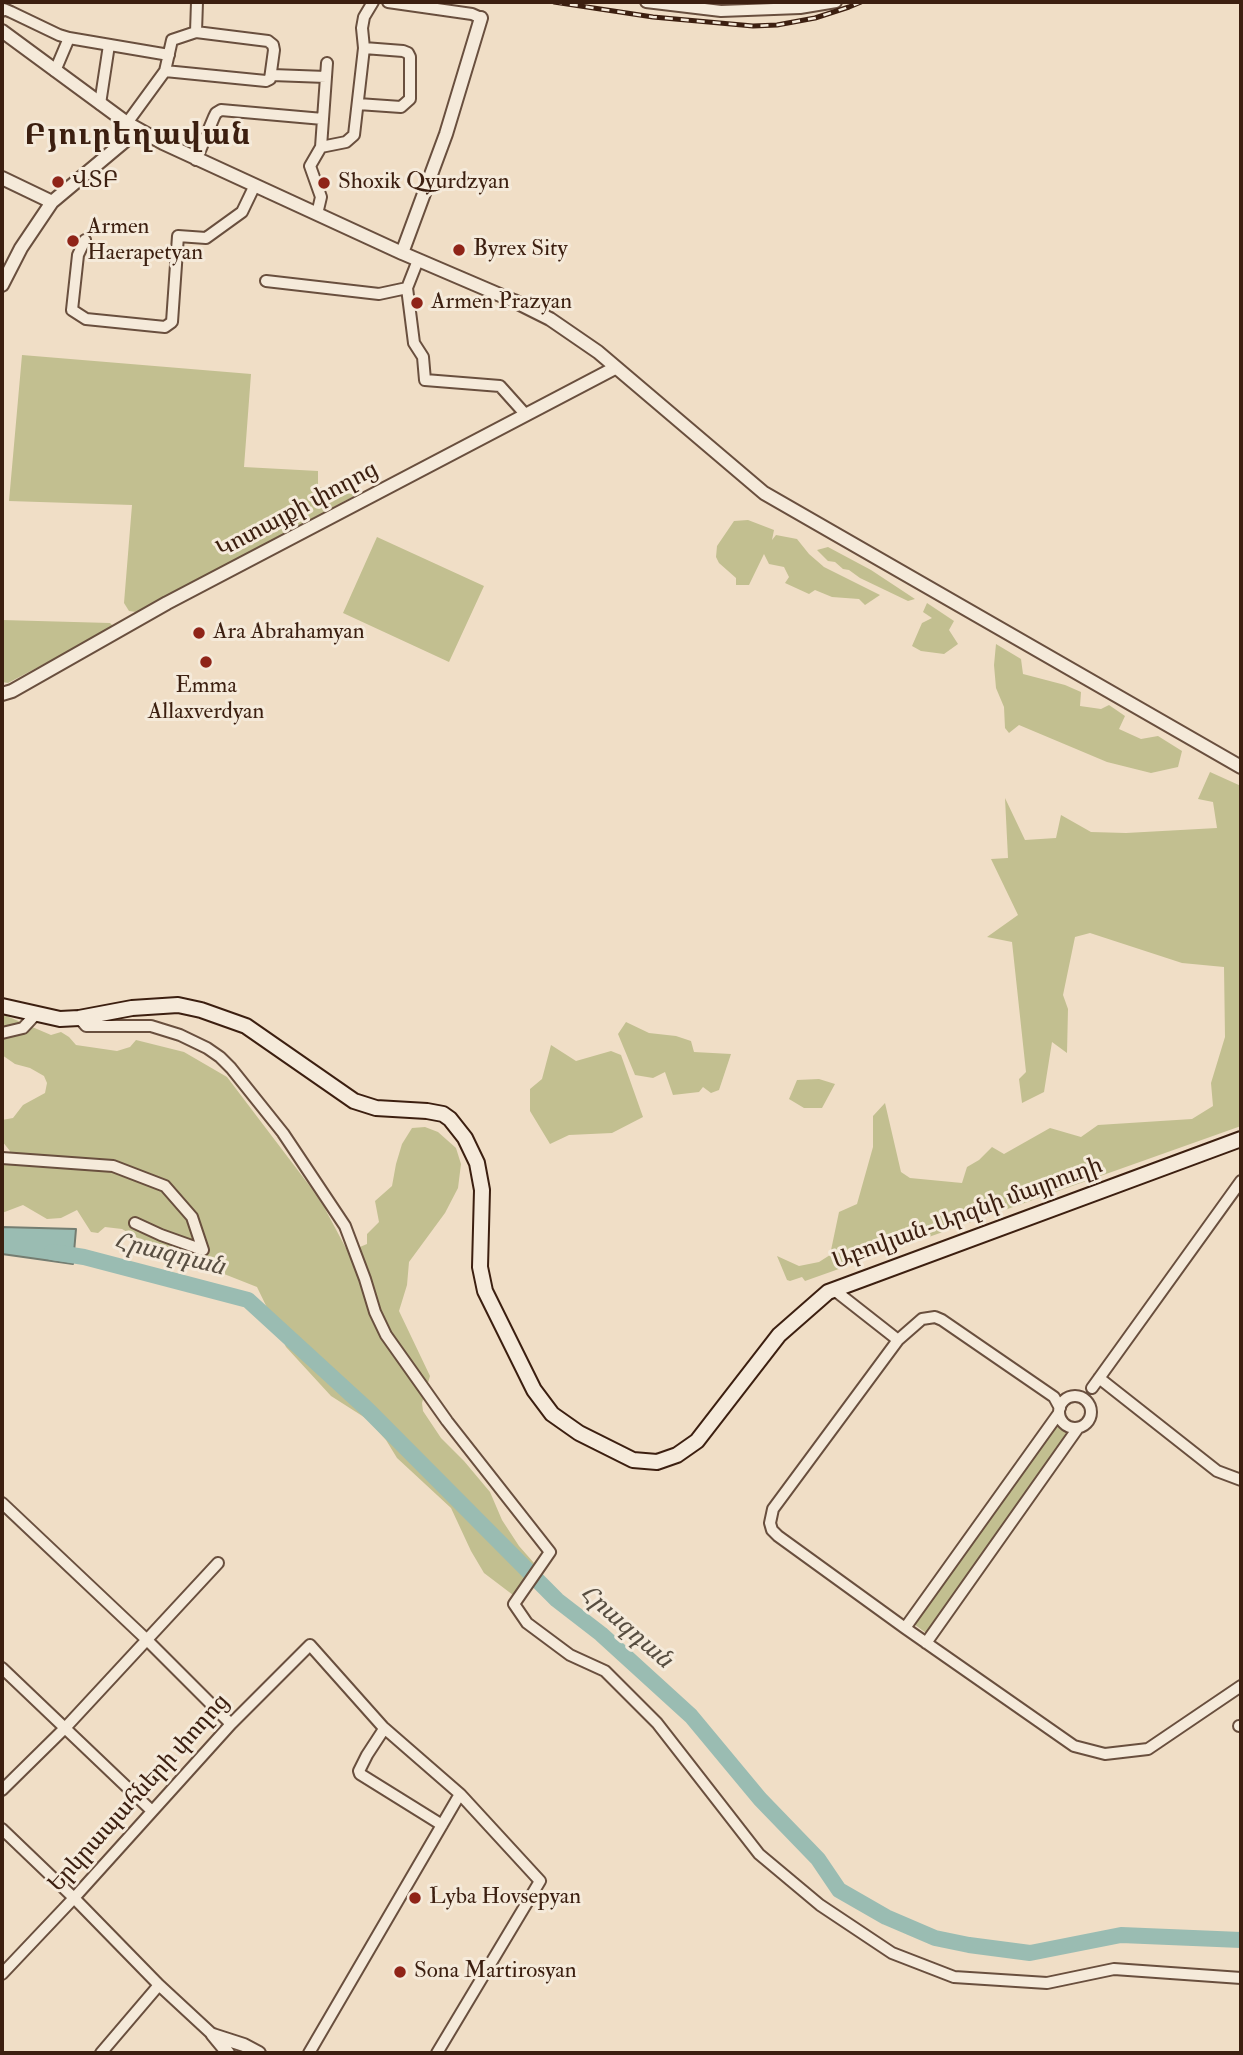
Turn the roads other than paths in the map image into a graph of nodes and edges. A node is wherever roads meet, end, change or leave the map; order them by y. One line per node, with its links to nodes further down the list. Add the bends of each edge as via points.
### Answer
1 (197, 2): 10 (street)
2 (373, 2): 13 (street, via 364,17)
3 (388, 2): 8 (street)
4 (646, 2): 6 (street, via 721,11)
5 (836, 2): 6 (street)
6 (786, 5)
7 (9, 8): 11 (street)
8 (481, 18): 31 (street, via 446,134)
9 (2, 31): 16 (street)
10 (196, 32): 14 (street, via 172,40); 18 (street, via 268,41 274,50)
11 (69, 38): 12 (street); 16 (street)
12 (109, 45): 14 (street); 20 (street)
13 (364, 48): 21 (street); 21 (street, via 408,53 410,99 401,107)
14 (169, 55): 17 (street)
15 (327, 63): 19 (street)
16 (55, 71): 20 (street)
17 (165, 71): 18 (street, via 266,81); 23 (street)
18 (272, 75): 19 (street)
19 (326, 77): 22 (street)
20 (100, 104): 23 (street)
21 (358, 104): 24 (street, via 351,140)
22 (323, 119): 24 (street); 25 (street, via 221,110)
23 (132, 127): 25 (street); 28 (street)
24 (321, 148): 29 (street, via 310,166 321,197)
25 (197, 160): 27 (street)
26 (2, 178): 28 (street)
27 (255, 185): 29 (street); 30 (street, via 242,212 206,238 178,236 172,322 165,327 86,319 72,310 78,255)
28 (52, 202): 34 (street)
29 (317, 214): 31 (street)
30 (85, 240)
31 (402, 253): 32 (street)
32 (418, 260): 35 (street); 36 (street, via 550,319)
33 (266, 281): 35 (street, via 379,294)
34 (2, 285)
35 (407, 288): 37 (street, via 414,343 423,356 425,380 499,386)
36 (615, 368): 37 (street, Կոտայքի փողոց); 39 (street, via 765,493)
37 (526, 415): 38 (street, Կոտայքի փողոց)
38 (2, 694)
39 (1241, 767)
40 (2, 1006): 41 (main road, Աբովյան-Արզնի մայրուղի)
41 (36, 1014): 42 (main road, Աբովյան-Արզնի մայրուղի); 43 (street, via 23,1028)
42 (79, 1018): 48 (main road, Աբովյան-Արզնի մայրուղի, via 132,1008 178,1005 201,1010 246,1026 354,1101 376,1108 443,1114 456,1124 477,1163 482,1190 480,1268 485,1291 534,1390 552,1413 579,1433 633,1460 657,1462 696,1441 779,1335); 72 (street, via 86,1026 151,1026 180,1035 207,1048 231,1068 283,1133 345,1226 386,1335 550,1552 514,1604 527,1623 570,1655 605,1671 657,1723 759,1854 820,1905 892,1953 954,1977 1047,1983 1114,1969)
43 (2, 1033)
44 (1241, 1139): 48 (main road, Աբովյան-Արզնի մայրուղի)
45 (2, 1158): 47 (street, via 113,1166 165,1186 192,1217 203,1250)
46 (1241, 1181): 50 (street)
47 (135, 1223)
48 (833, 1289): 49 (street)
49 (898, 1340): 52 (street, via 922,1319 935,1317 1054,1397); 57 (street, via 774,1509 770,1523 778,1536)
50 (1099, 1378): 51 (street); 54 (street, via 1217,1471)
51 (1092, 1388)
52 (1062, 1407): 53 (street, via 1064,1423); 53 (street, via 1077,1396 1083,1398 1090,1409 1088,1421); 57 (street)
53 (1078, 1428): 59 (street)
54 (1241, 1480)
55 (2, 1503): 58 (street)
56 (218, 1563): 58 (street)
57 (905, 1628): 59 (street)
58 (146, 1639): 62 (street); 63 (street)
59 (926, 1643): 61 (street, via 1074,1746 1105,1754 1148,1749)
60 (2, 1668): 63 (street)
61 (1241, 1686)
62 (231, 1724): 64 (street, Երկրապահների փողոց, via 310,1645); 67 (street, Երկրապահների փողոց)
63 (65, 1728): 65 (street); 67 (street)
64 (384, 1729): 66 (street); 68 (street, via 360,1774)
65 (2, 1790)
66 (460, 1794): 68 (street); 80 (street, via 540,1881)
67 (152, 1811): 70 (street, Երկրապահների փողոց)
68 (442, 1825): 79 (street)
69 (2, 1829): 70 (street)
70 (74, 1898): 71 (street, Երկրապահների փողոց); 73 (street)
71 (2, 1974)
72 (1241, 1978)
73 (159, 1985): 74 (street); 76 (street)
74 (213, 2035): 75 (street); 77 (street)
75 (241, 2049): 78 (street)
76 (100, 2053)
77 (228, 2053)
78 (259, 2053)
79 (309, 2053)
80 (436, 2053)

